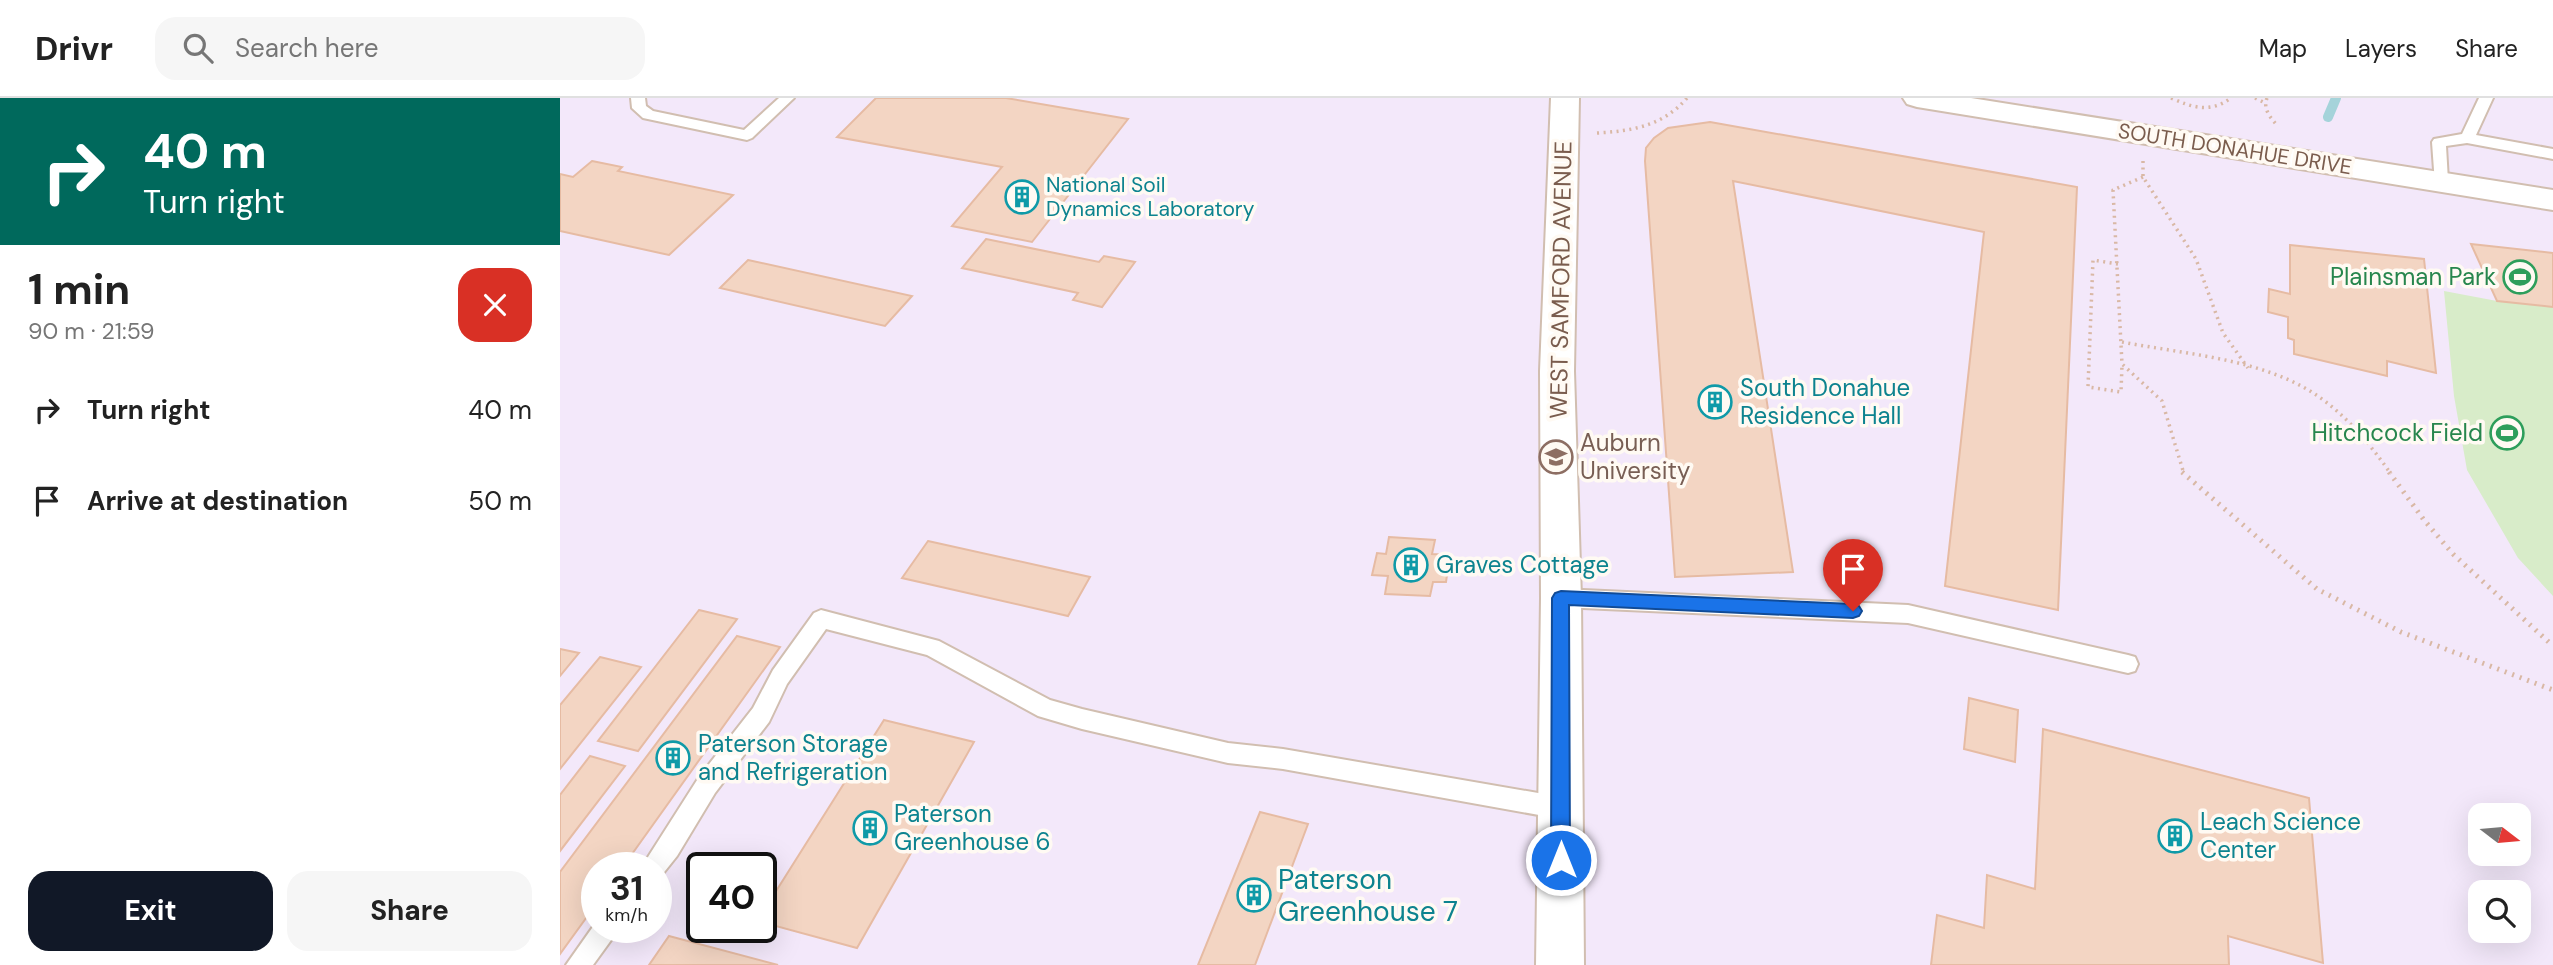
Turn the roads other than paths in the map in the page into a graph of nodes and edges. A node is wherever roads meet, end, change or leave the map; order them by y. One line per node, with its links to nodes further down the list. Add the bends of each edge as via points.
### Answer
1 (638, 98): 2 (lane, via 639,108 648,115 747,135)
2 (787, 98)
3 (1565, 98): 10 (street, WEST SAMFORD AVENUE, via 1558,371)
4 (1917, 98): 8 (street, SOUTH DONAHUE DRIVE)
5 (2486, 98): 6 (lane)
6 (2467, 138): 7 (lane); 8 (lane, via 2439,142)
7 (2553, 154)
8 (2440, 181): 9 (street, SOUTH DONAHUE DRIVE)
9 (2553, 200)
10 (1561, 598): 11 (lane, via 1908,614); 12 (street, WEST SAMFORD AVENUE)
11 (2128, 664)
12 (1561, 808): 13 (lane, via 1283,758 1228,753 1082,719 1046,709 932,647 821,619); 16 (street, WEST SAMFORD AVENUE)
13 (666, 852)
14 (595, 943): 15 (lane)
15 (578, 965)
16 (1560, 965)

